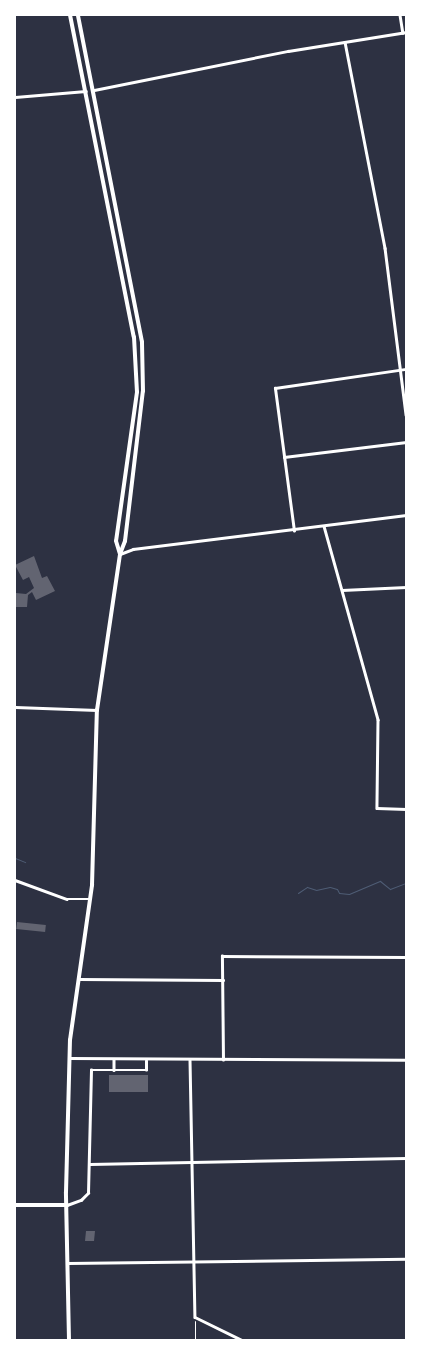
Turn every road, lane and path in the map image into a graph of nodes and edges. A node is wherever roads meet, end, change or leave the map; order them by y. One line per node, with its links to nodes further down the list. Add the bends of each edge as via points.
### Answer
1 (70, 15): 7 (main road)
2 (78, 15): 6 (main road)
3 (400, 15): 4 (street)
4 (404, 32): 5 (street)
5 (345, 42): 6 (street); 10 (street, via 383,237)
6 (94, 90): 7 (main road); 17 (main road, via 143,362 142,418 125,541)
7 (86, 91): 8 (street); 17 (main road, via 124,275 136,364 134,418 116,540)
8 (15, 97)
9 (406, 369): 10 (street)
10 (402, 370): 11 (street); 13 (street, via 275,388)
11 (406, 415)
12 (406, 442): 13 (street)
13 (284, 457): 16 (street)
14 (406, 515): 15 (street)
15 (324, 526): 16 (street); 19 (street)
16 (294, 531): 17 (street, via 134,549)
17 (120, 554): 21 (main road)
18 (406, 587): 19 (street)
19 (342, 590): 22 (street, via 378,720 377,808)
20 (15, 707): 21 (street)
21 (97, 710): 24 (main road)
22 (406, 809)
23 (15, 880): 24 (street, via 67,899)
24 (90, 899): 26 (main road)
25 (406, 957): 27 (street, via 222,956)
26 (78, 979): 27 (street); 28 (main road)
27 (223, 980): 32 (street)
28 (69, 1058): 29 (street); 39 (main road)
29 (114, 1059): 30 (street); 34 (street)
30 (146, 1060): 31 (street); 34 (street, via 146,1070)
31 (190, 1060): 32 (street); 36 (street)
32 (223, 1060): 33 (street)
33 (406, 1060)
34 (114, 1070): 37 (street, via 91,1070)
35 (406, 1158): 36 (street)
36 (191, 1161): 37 (street); 41 (street)
37 (90, 1164): 39 (street, via 88,1193 81,1200)
38 (15, 1205): 39 (main road)
39 (66, 1205): 42 (main road)
40 (406, 1259): 41 (street)
41 (194, 1260): 42 (street); 43 (street)
42 (68, 1263): 44 (main road)
43 (195, 1317): 45 (path); 46 (street)
44 (69, 1340)
45 (195, 1340)
46 (242, 1340)

